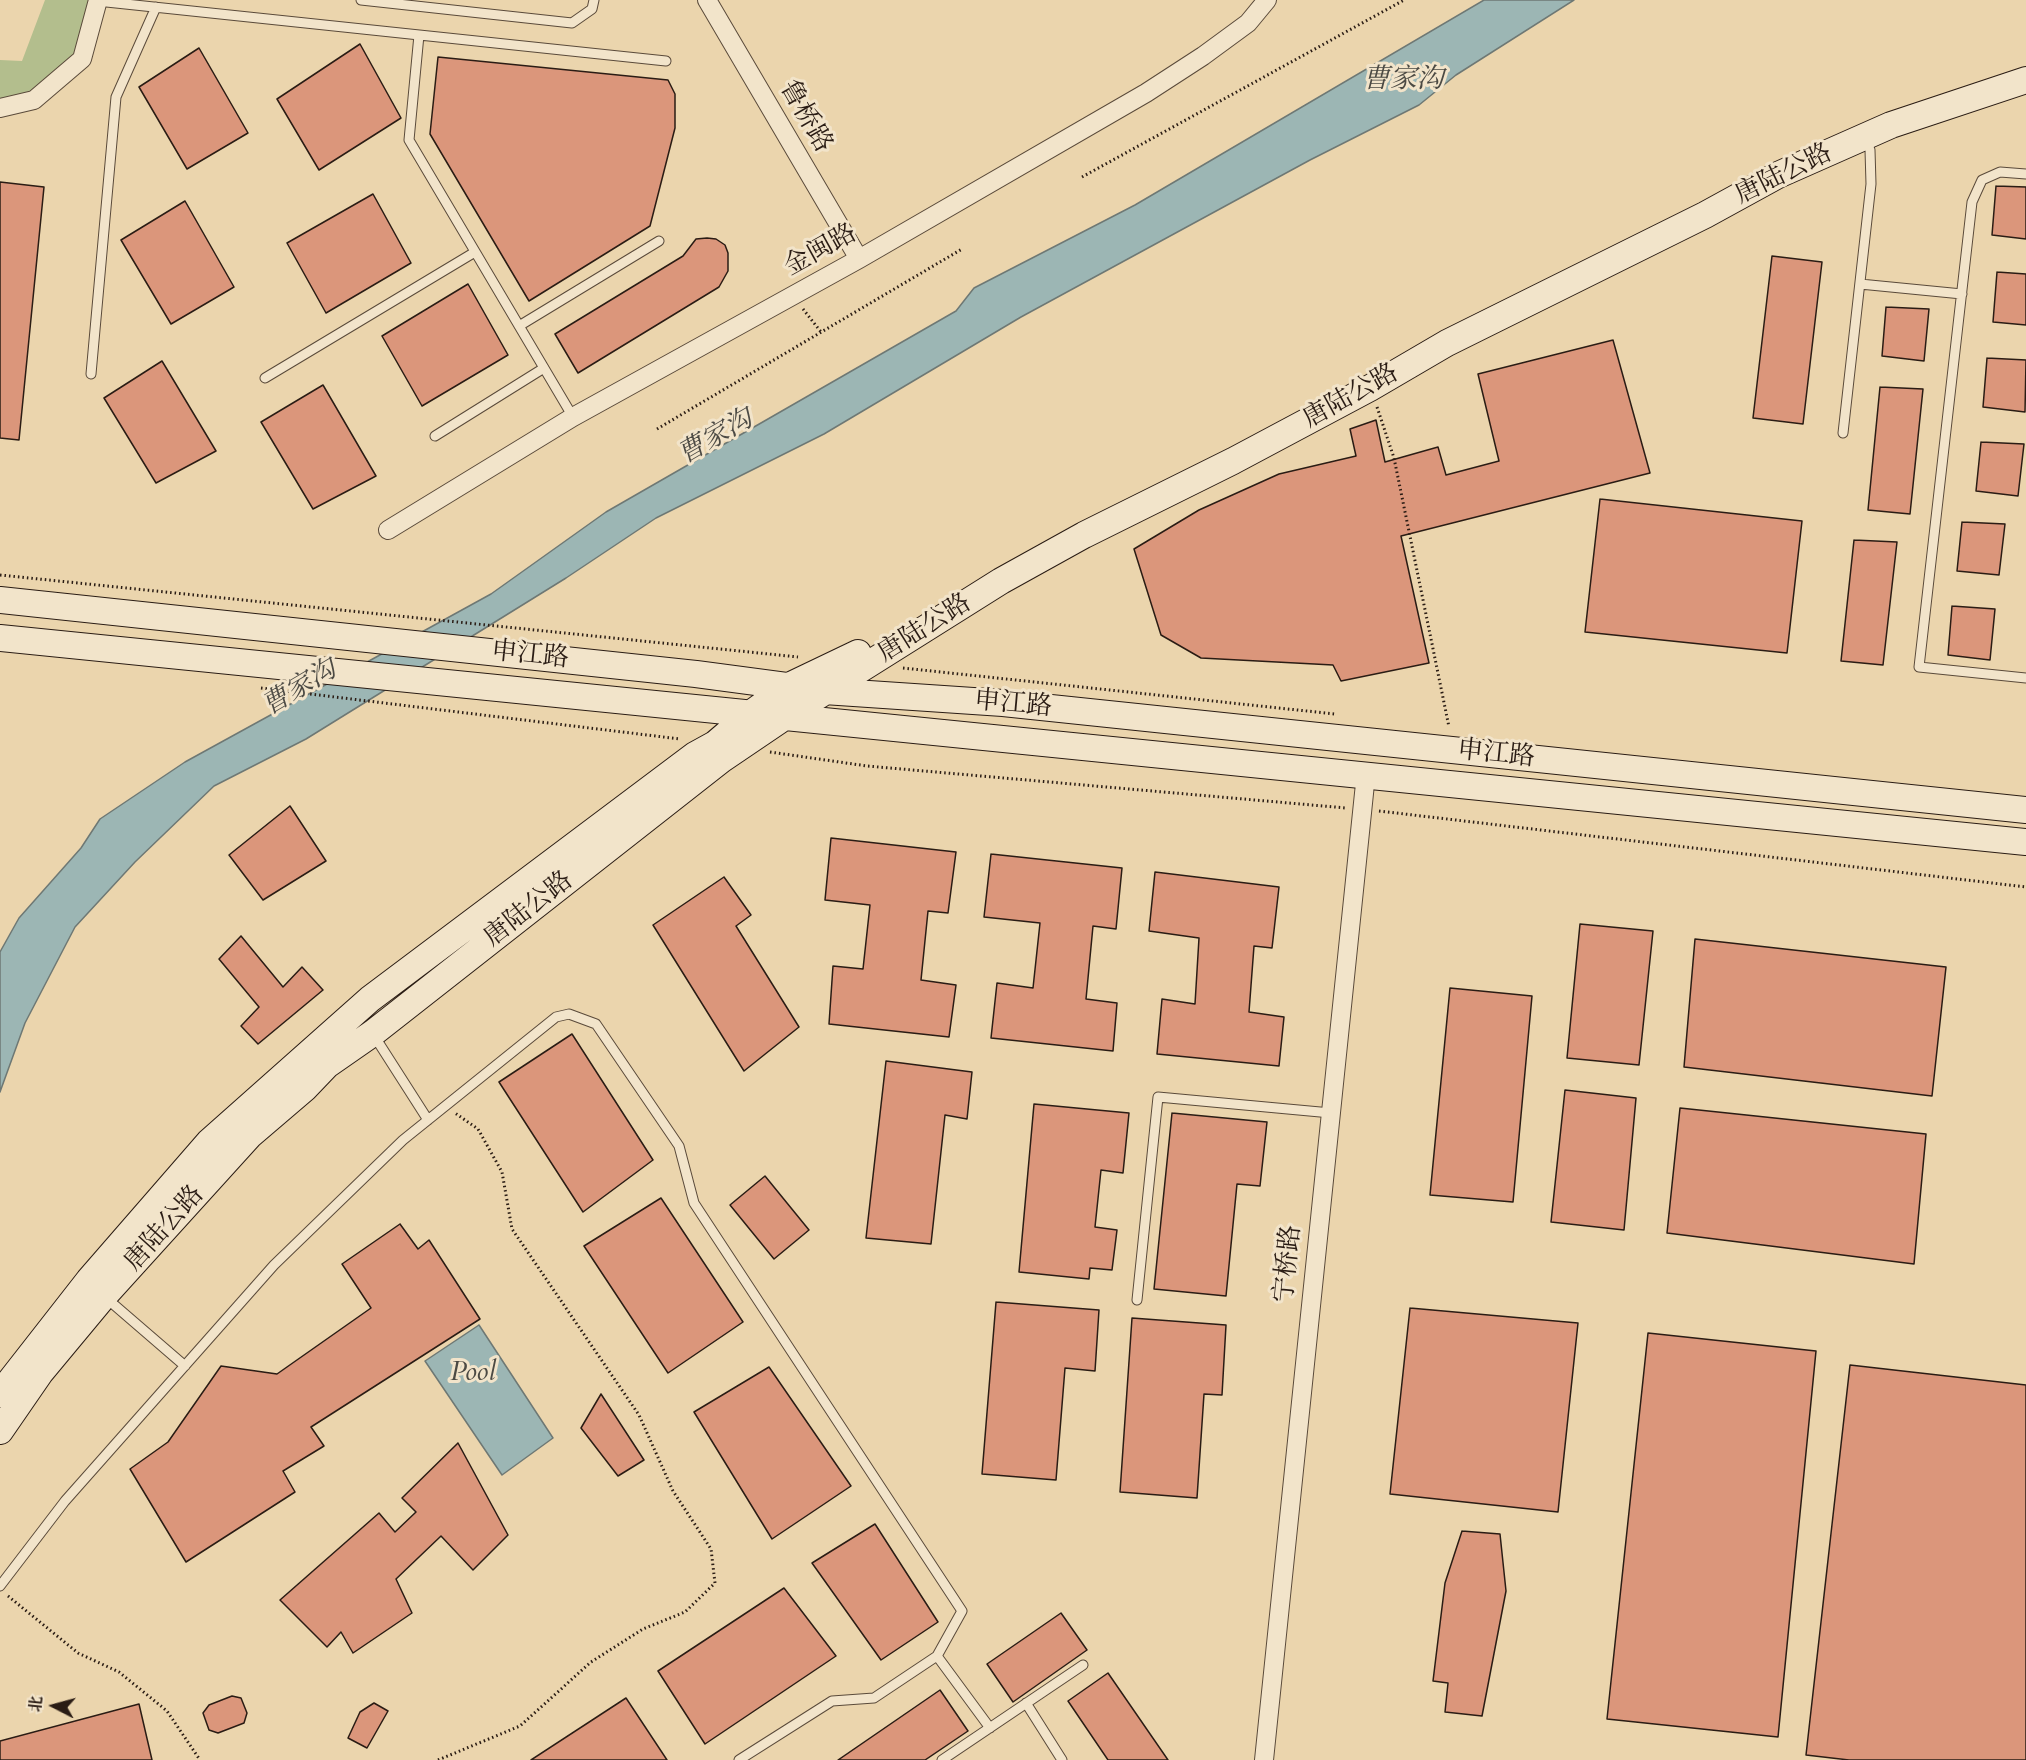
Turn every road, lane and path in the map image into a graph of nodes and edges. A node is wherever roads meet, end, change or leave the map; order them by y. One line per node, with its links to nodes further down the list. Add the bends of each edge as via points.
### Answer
1 (361, 0): 2 (lane, via 572,23 592,9)
2 (594, 0)
3 (707, 0): 19 (street, 鲁桥路)
4 (1267, 0): 19 (street, 金闽路, via 1248,23 1175,75)
5 (1404, 0): 15 (path)
6 (98, 1): 7 (lane); 12 (street, via 82,59 34,100)
7 (156, 7): 8 (lane); 26 (lane, via 116,97)
8 (419, 35): 9 (lane); 18 (lane, via 409,140)
9 (666, 61)
10 (2026, 62): 13 (main road, 唐陆公路)
11 (2026, 80): 13 (main road, 唐陆公路)
12 (0, 108)
13 (1862, 131): 20 (lane, via 1870,150 1871,184); 28 (main road, 唐陆公路, via 1705,215 1447,343); 39 (main road, 唐陆公路, via 1632,232 1474,312 1295,412 1063,531 887,638)
14 (2026, 174): 21 (lane, via 2000,172 1982,180 1972,202)
15 (1082, 177)
16 (659, 242): 23 (lane)
17 (962, 249): 24 (path)
18 (475, 252): 23 (lane); 27 (lane)
19 (859, 259): 22 (street, 金闽路)
20 (1860, 284): 21 (lane); 31 (lane)
21 (1962, 294): 38 (lane, via 1920,667)
22 (793, 295): 24 (path); 29 (street, 金闽路)
23 (519, 326): 25 (lane)
24 (821, 333): 30 (path)
25 (544, 369): 29 (lane); 32 (lane)
26 (91, 374)
27 (265, 378)
28 (1370, 388): 41 (main road, 唐陆公路, via 1022,569); 44 (path, via 1395,458)
29 (573, 417): 33 (street, 金闽路)
30 (657, 429)
31 (1843, 433)
32 (435, 436)
33 (388, 530)
34 (0, 575): 37 (path)
35 (0, 600): 39 (main road, 申江路)
36 (0, 638): 42 (main road, 申江路)
37 (681, 643)
38 (2026, 678)
39 (789, 686): 41 (main road, 申江路); 42 (main road, 唐陆公路)
40 (255, 687): 45 (path)
41 (824, 691): 43 (main road, 唐陆公路); 49 (main road, 申江路, via 1003,703)
42 (750, 714): 43 (main road, 申江路); 45 (main road, 唐陆公路)
43 (783, 718): 46 (main road, 唐陆公路); 47 (main road, 申江路)
44 (1449, 727)
45 (716, 744): 59 (main road, 唐陆公路, via 695,755 370,999 209,1142 89,1280)
46 (741, 748): 48 (path, via 867,766); 52 (main road, 唐陆公路)
47 (1366, 774): 48 (street, 宁桥路); 50 (main road, 申江路)
48 (1362, 809): 51 (path); 54 (street, 宁桥路)
49 (2026, 810)
50 (2026, 842)
51 (2026, 887)
52 (373, 1033): 55 (lane); 56 (main road, 唐陆公路, via 327,1065 250,1135)
53 (446, 1106): 55 (lane); 62 (lane, via 556,1017 569,1014 596,1024 679,1146 694,1203 956,1598 963,1611); 67 (path, via 478,1129 502,1172 512,1229 639,1415 673,1491 711,1549 715,1583 685,1612 643,1629 591,1662 520,1726)
54 (1331, 1113): 57 (lane, via 1158,1097); 71 (street, 宁桥路)
55 (428, 1120): 58 (lane, via 274,1265)
56 (104, 1296): 58 (lane); 60 (main road, 唐陆公路, via 40,1373)
57 (1137, 1300)
58 (185, 1366): 61 (lane, via 65,1500)
59 (0, 1394)
60 (0, 1431)
61 (0, 1588): 66 (path, via 78,1653 119,1672 167,1711)
62 (937, 1656): 65 (lane); 68 (lane, via 874,1698 831,1701)
63 (1083, 1665): 64 (lane)
64 (1026, 1703): 65 (lane); 70 (lane)
65 (990, 1728): 69 (lane)
66 (200, 1760)
67 (438, 1760)
68 (739, 1760)
69 (943, 1760)
70 (1062, 1760)
71 (1264, 1760)

